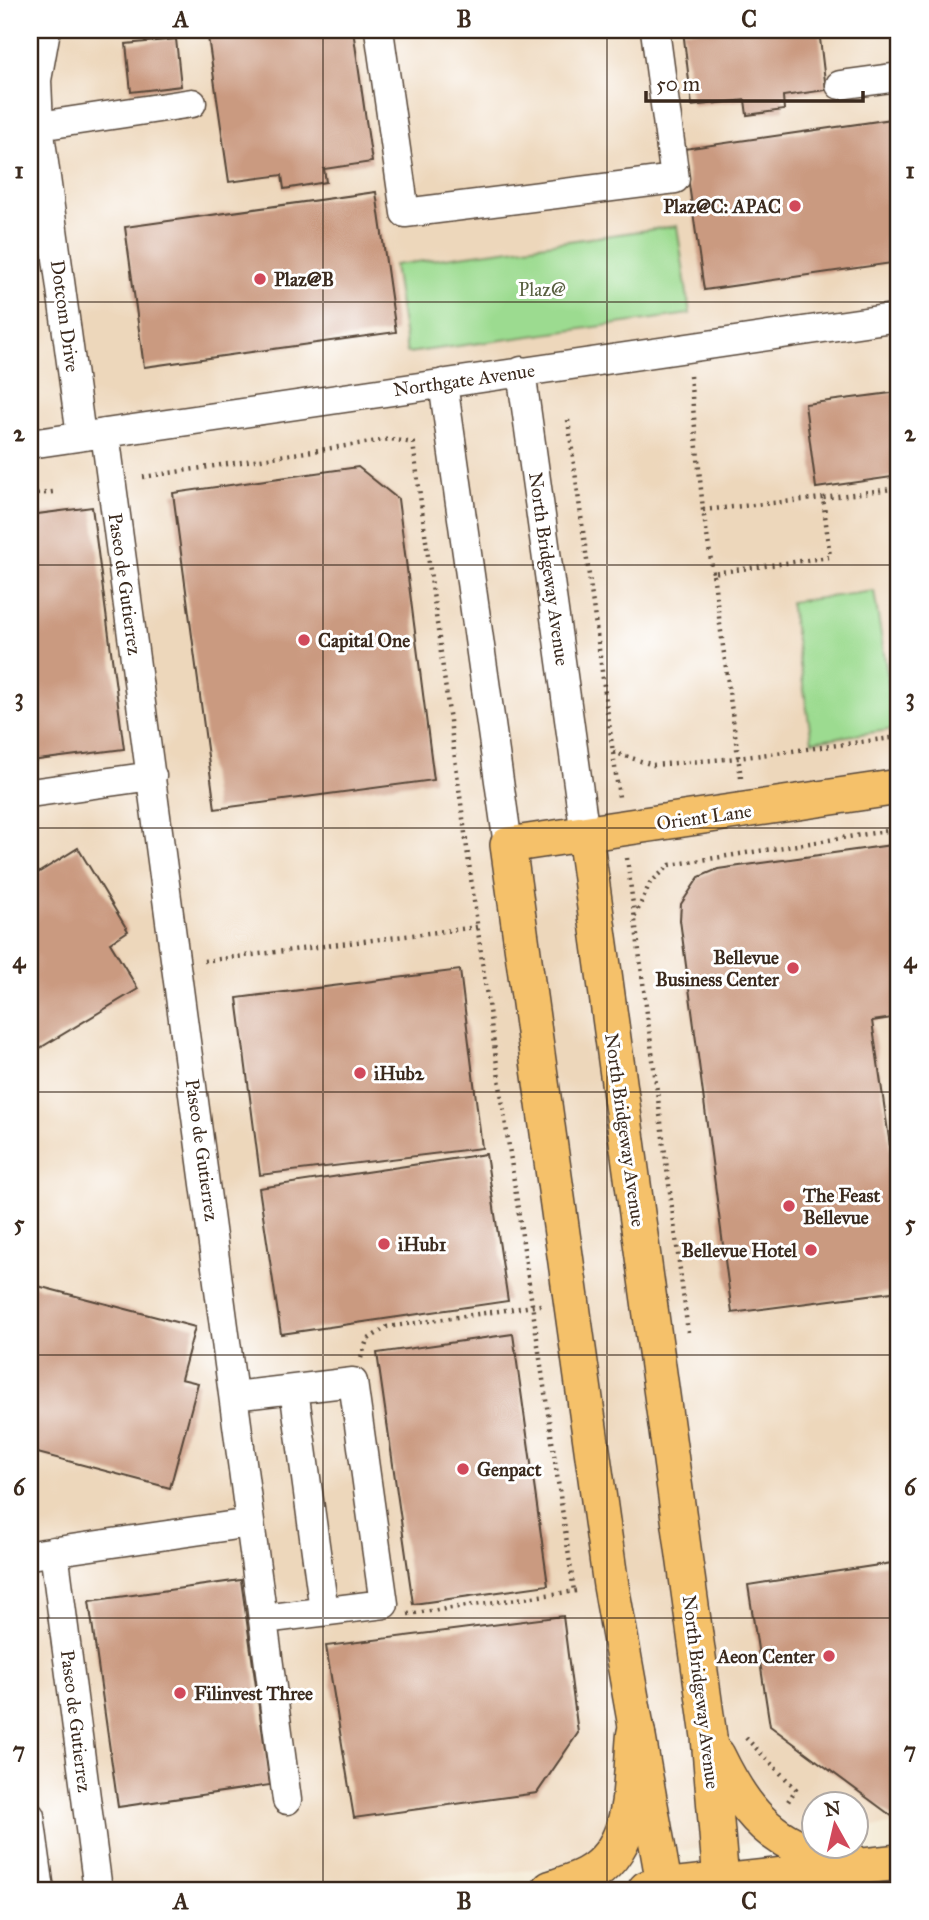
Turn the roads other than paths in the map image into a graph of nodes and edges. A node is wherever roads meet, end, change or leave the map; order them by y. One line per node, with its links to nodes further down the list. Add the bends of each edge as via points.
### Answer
1 (46, 30): 7 (street, Dotcom Drive, via 37,80)
2 (379, 30): 3 (street, via 405,213 676,179)
3 (655, 30)
4 (899, 77): 5 (street)
5 (840, 85)
6 (192, 103): 7 (street)
7 (39, 126): 11 (street, Dotcom Drive)
8 (899, 317): 9 (street, Northgate Avenue)
9 (521, 371): 10 (street, Northgate Avenue); 16 (street, North Bridgeway Avenue)
10 (443, 383): 11 (street, Northgate Avenue); 17 (street)
11 (93, 435): 12 (street, Northgate Avenue); 13 (street, Paseo de Gutierrez)
12 (30, 444)
13 (152, 776): 15 (street); 19 (street, Paseo de Gutierrez)
14 (899, 787): 16 (main road, Orient Lane)
15 (30, 793)
16 (585, 835): 17 (main road, Orient Lane); 24 (main road, North Bridgeway Avenue)
17 (508, 845): 25 (main road, via 611,1586)
18 (294, 1389): 19 (street); 22 (street); 22 (street, via 353,1382 384,1604)
19 (234, 1396): 20 (street, Paseo de Gutierrez)
20 (250, 1523): 21 (street, Paseo de Gutierrez); 23 (street, Paseo de Gutierrez)
21 (42, 1553): 31 (street, Paseo de Gutierrez)
22 (324, 1611): 23 (street)
23 (264, 1619): 26 (street, Paseo de Gutierrez)
24 (724, 1733): 28 (main road, via 735,1792 769,1829 799,1847); 29 (main road, North Bridgeway Avenue)
25 (636, 1734): 32 (highway, via 628,1825 615,1853 588,1875); 33 (main road)
26 (287, 1800)
27 (30, 1816): 30 (street)
28 (886, 1864): 29 (main road)
29 (722, 1886): 33 (highway)
30 (40, 1890)
31 (98, 1890)
32 (551, 1890)
33 (659, 1890)

